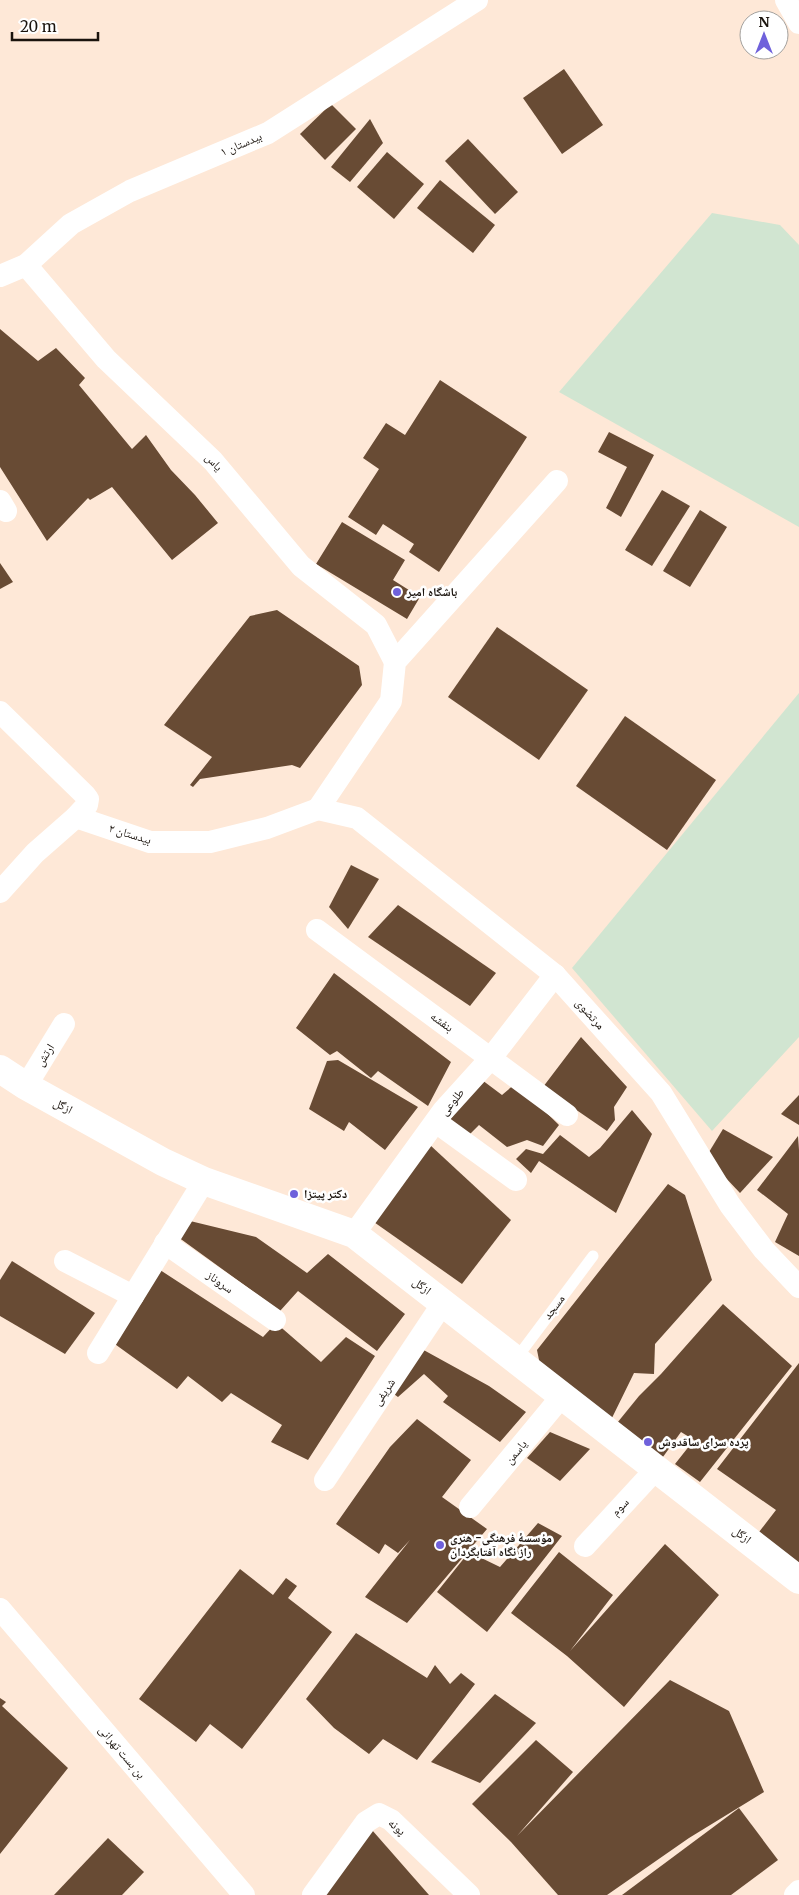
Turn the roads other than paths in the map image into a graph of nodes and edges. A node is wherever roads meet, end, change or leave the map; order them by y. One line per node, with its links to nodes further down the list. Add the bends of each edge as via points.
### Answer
1 (477, 0): 4 (street, بیدستان ۱, via 268,133 130,192 71,224)
2 (786, 0): 3 (street)
3 (799, 23)
4 (26, 265): 5 (street, بیدستان ۱); 7 (street, یاس, via 106,359 213,461 301,566 376,625)
5 (0, 276)
6 (557, 480): 7 (street)
7 (395, 662): 9 (street, via 391,701)
8 (0, 712): 10 (street, via 85,794 87,805)
9 (318, 809): 10 (street, بیدستان ۲, via 267,828 210,842 150,842); 13 (street, مرتضوی, via 357,818)
10 (76, 817): 11 (street, via 35,853)
11 (0, 892)
12 (317, 930): 15 (street, بنفشه)
13 (555, 975): 15 (street, طلوعی); 26 (street, مرتضوی, via 660,1093 730,1205 764,1250)
14 (64, 1024): 17 (street, ارتش)
15 (491, 1058): 18 (street, بنفشه); 19 (street, طلوعی)
16 (0, 1069): 17 (main road, ازگل)
17 (26, 1086): 21 (main road, ازگل, via 163,1162)
18 (567, 1115)
19 (436, 1122): 20 (street); 22 (street, طلوعی)
20 (516, 1180)
21 (204, 1181): 22 (main road, ازگل); 23 (street)
22 (354, 1234): 28 (main road, ازگل)
23 (165, 1243): 27 (street); 29 (street, سروناز)
24 (592, 1256): 31 (lane, مسجد)
25 (64, 1261): 27 (street)
26 (799, 1287)
27 (133, 1296): 30 (street)
28 (443, 1303): 31 (main road, ازگل); 34 (street, شریفی)
29 (275, 1320)
30 (98, 1352)
31 (516, 1359): 32 (main road, ازگل)
32 (562, 1396): 33 (main road, ازگل); 35 (street, یاسمن)
33 (656, 1468): 36 (street, سوم); 37 (main road, ازگل)
34 (325, 1480)
35 (470, 1507)
36 (585, 1546)
37 (799, 1580)
38 (0, 1609): 40 (street, بن بست تهرانی)
39 (799, 1891): 43 (street)
40 (244, 1895)
41 (313, 1895): 42 (street, پونه, via 366,1822 379,1814 391,1820)
42 (469, 1895)
43 (795, 1895)

